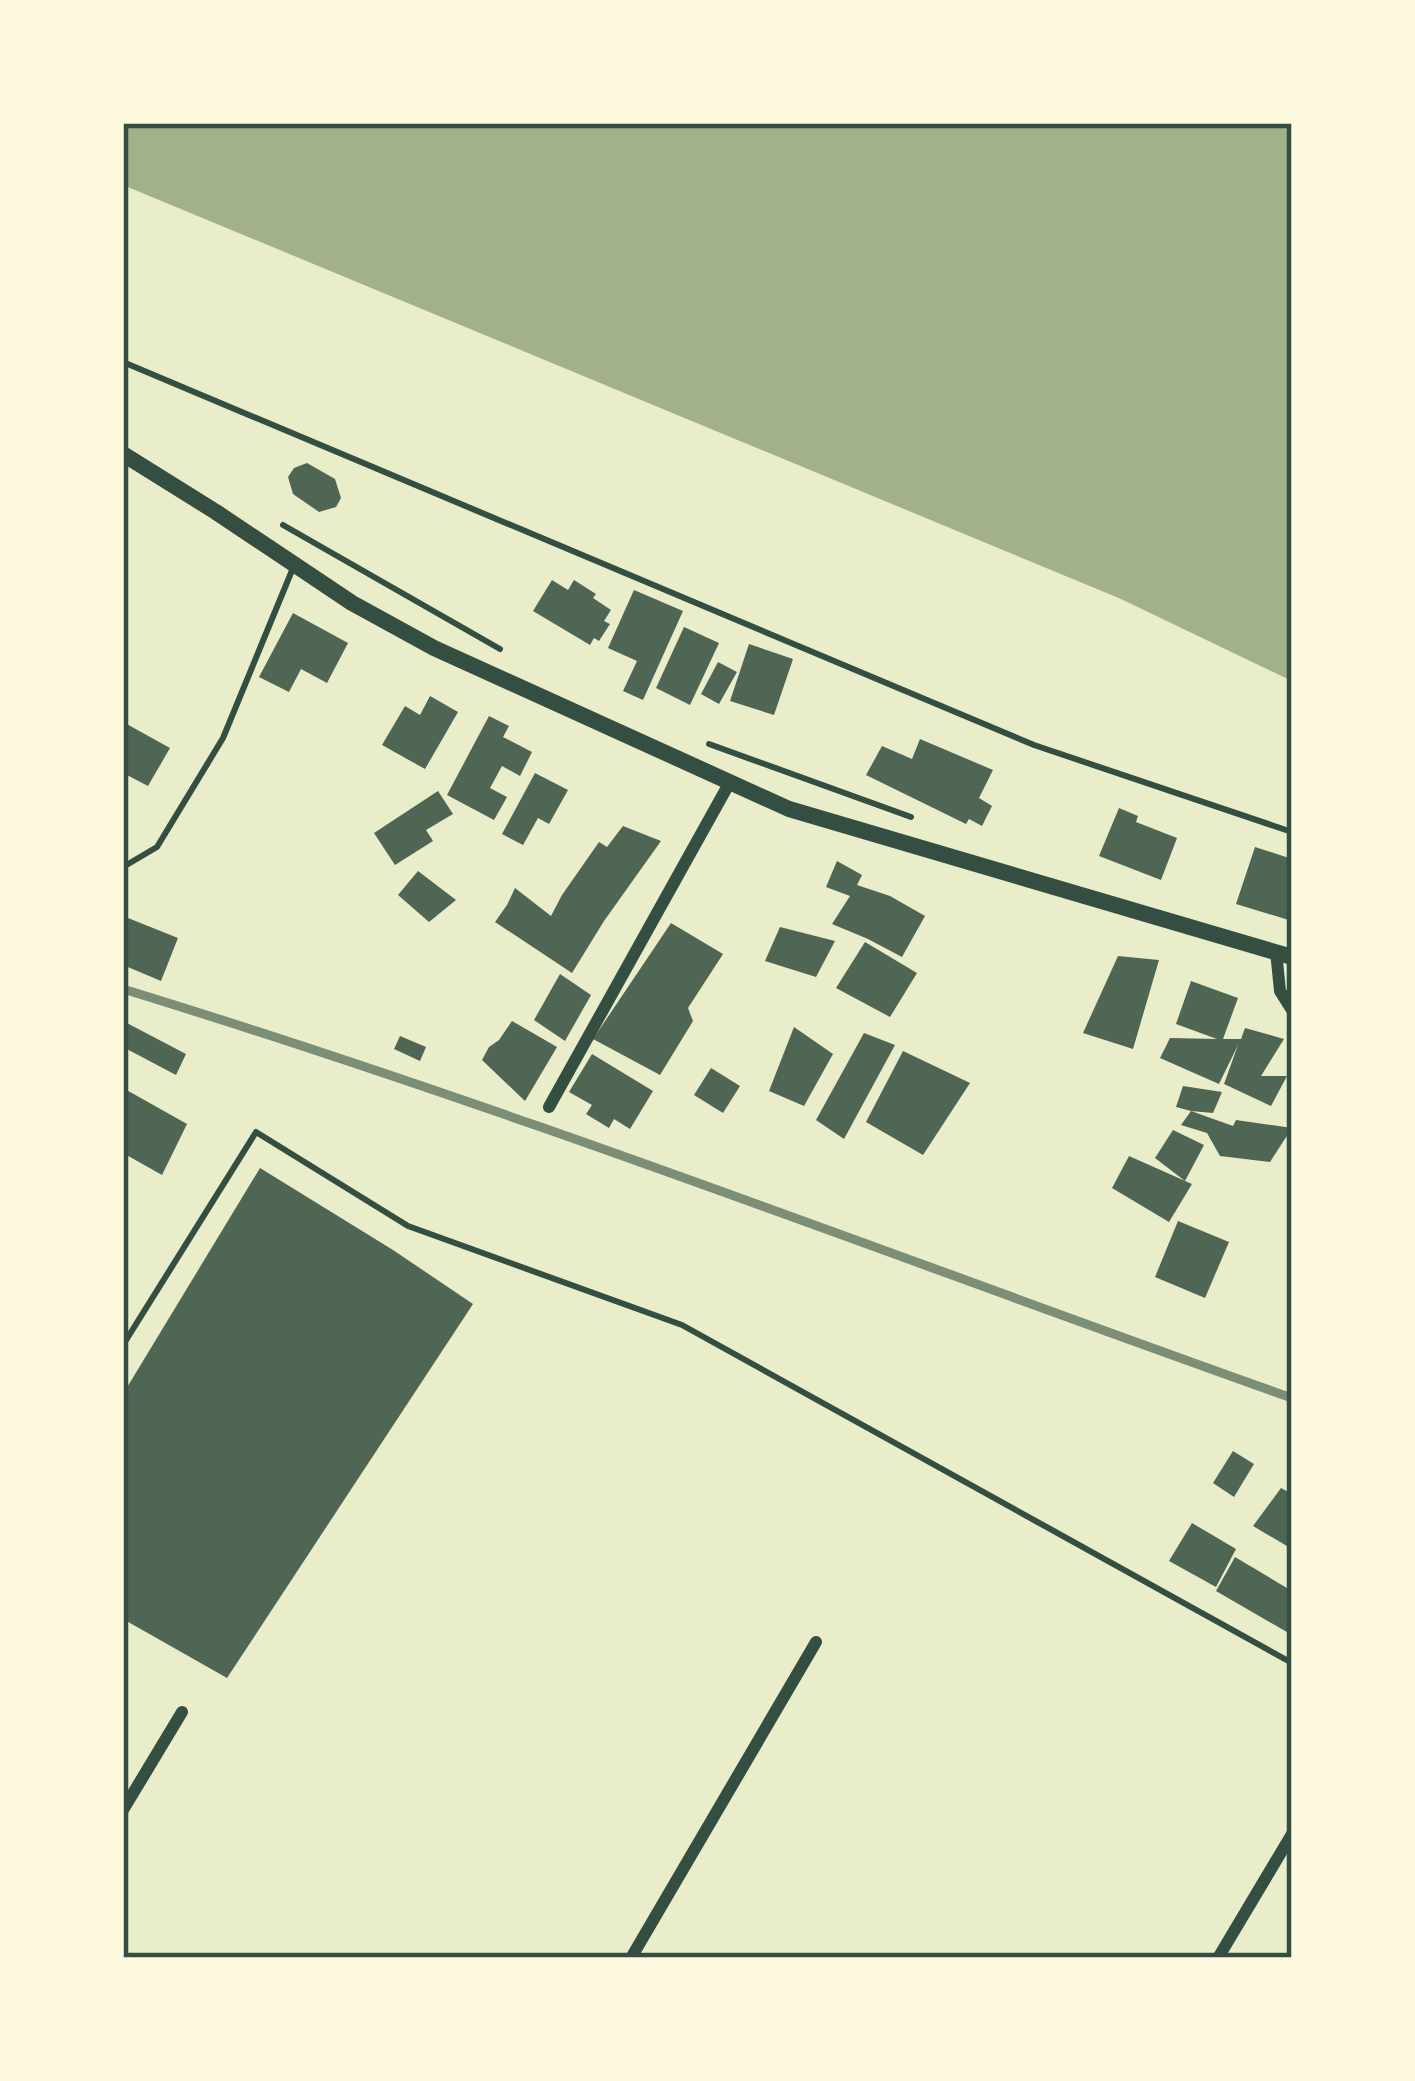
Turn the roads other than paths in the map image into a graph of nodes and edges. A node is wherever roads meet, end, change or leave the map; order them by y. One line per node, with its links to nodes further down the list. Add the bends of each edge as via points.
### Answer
1 (123, 454): 2 (street)
2 (295, 564): 3 (street, via 434,648); 4 (lane, via 224,738 157,847)
3 (730, 782): 5 (street, via 789,809); 7 (street)
4 (123, 867)
5 (1284, 954): 6 (street, via 1280,992)
6 (1292, 1010)
7 (549, 1107)
8 (123, 1345): 10 (lane, via 256,1132 408,1226 682,1325)
9 (816, 1642): 14 (street)
10 (1292, 1663)
11 (182, 1712): 12 (street)
12 (123, 1810)
13 (1292, 1834): 15 (street)
14 (631, 1958)
15 (1218, 1958)

